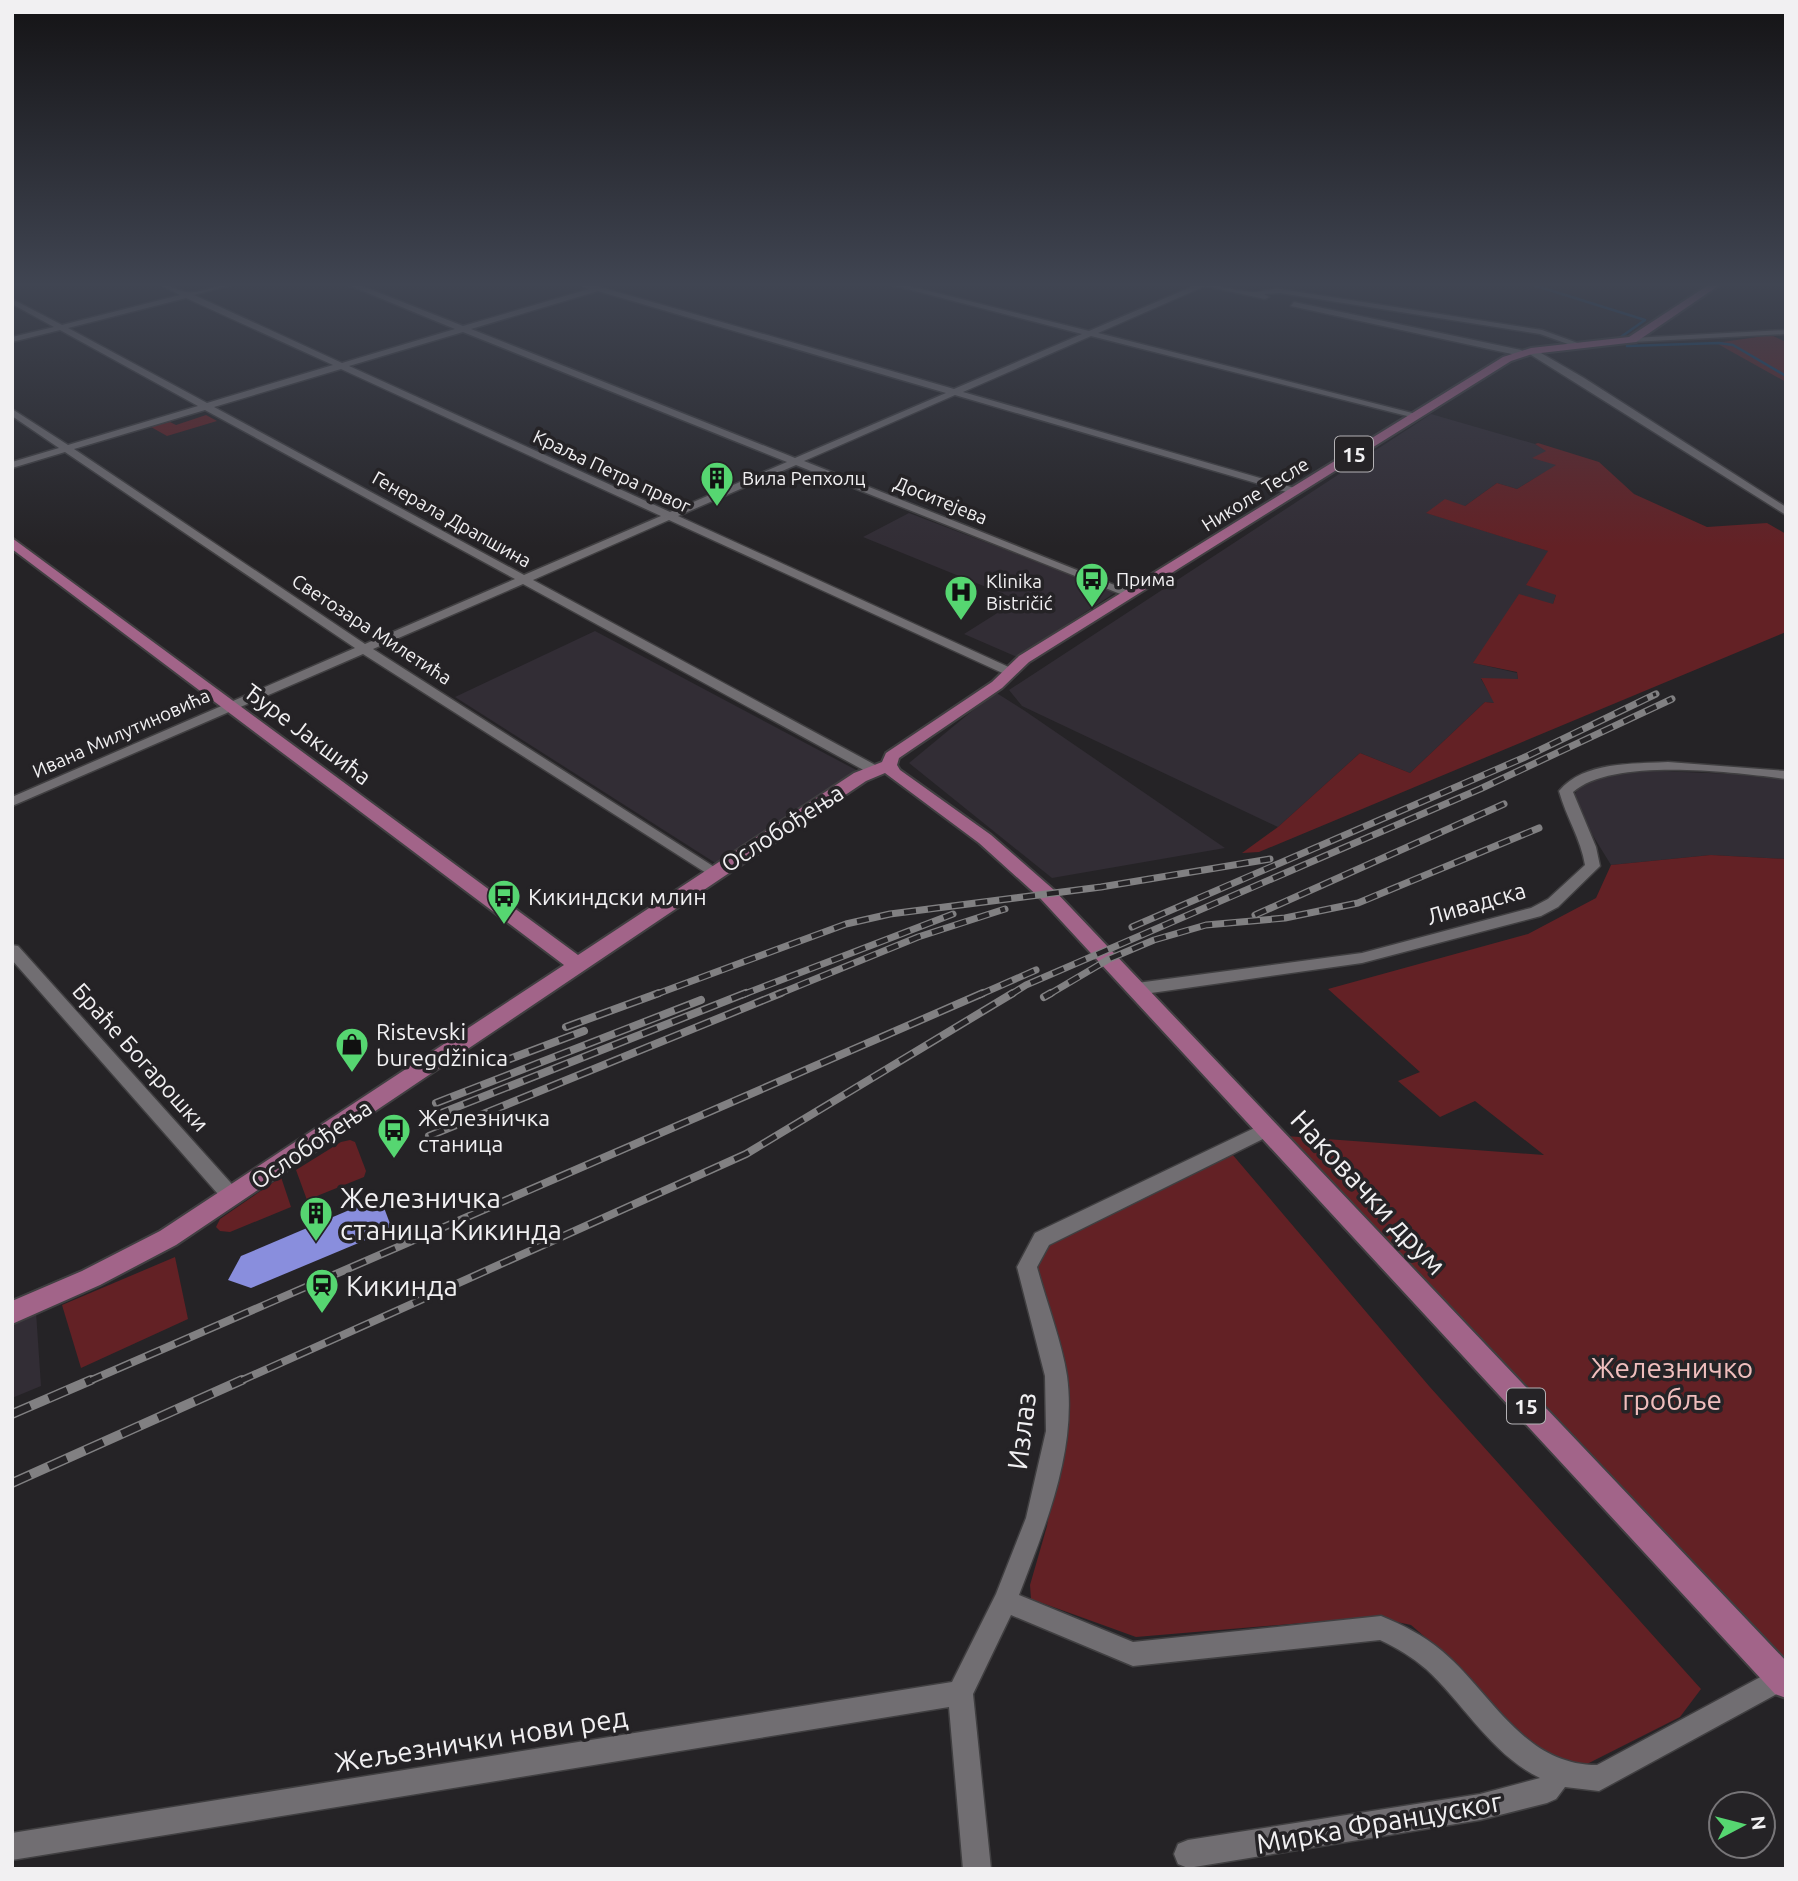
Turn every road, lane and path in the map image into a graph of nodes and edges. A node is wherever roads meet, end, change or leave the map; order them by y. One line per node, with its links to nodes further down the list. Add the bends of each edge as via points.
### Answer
1 (145, 372): 11 (street, Генерала Драпшина)
2 (317, 372): 11 (street)
3 (355, 372): 19 (street, Краља Петра првог)
4 (573, 372): 15 (street, Доситејева)
5 (888, 372): 10 (street)
6 (1003, 372): 10 (street, Ивана Милутиновића)
7 (1241, 372): 13 (street)
8 (1486, 372): 13 (main road, Николе Тесле / 15)
9 (1565, 372): 18 (street)
10 (958, 392): 15 (street, Ивана Милутиновића); 17 (street)
11 (207, 405): 14 (street); 21 (street, Генерала Драпшина)
12 (12, 412): 14 (street, Светозара Милетића)
13 (1415, 415): 17 (main road, Николе Тесле / 15)
14 (67, 448): 16 (street); 23 (street, Светозара Милетића)
15 (797, 461): 19 (street, Ивана Милутиновића); 22 (street, Доситејева)
16 (12, 465)
17 (1294, 491): 22 (main road, Николе Тесле / 15)
18 (1786, 512)
19 (668, 516): 21 (street, Ивана Милутиновића); 24 (street, Краља Петра првог)
20 (12, 542): 25 (main road, Ђуре Јакшића)
21 (526, 579): 23 (street, Ивана Милутиновића); 26 (street, Генерала Драпшина)
22 (1128, 594): 24 (main road, Николе Тесле / 15)
23 (364, 649): 25 (street, Ивана Милутиновића); 29 (street, Светозара Милетића)
24 (1009, 672): 26 (main road, Ослобођења / 15)
25 (232, 705): 28 (street, Ивана Милутиновића); 31 (main road, Ђуре Јакшића)
26 (881, 768): 29 (main road, Ослобођења); 32 (main road, Наковачки друм / 15, via 1021,869)
27 (1786, 775): 32 (street, Ливадска, via 1695,767 1589,773 1566,791 1592,866 1553,904 1362,958)
28 (12, 802)
29 (714, 873): 31 (main road, Ослобођења)
30 (12, 950): 34 (street, Браће Богарошки)
31 (576, 964): 34 (main road, Ослобођења)
32 (1137, 989): 33 (main road, Наковачки друм / 15)
33 (1266, 1129): 36 (street, Излаз, via 1042,1239 1034,1253 1027,1267 1056,1376 1057,1431 1037,1518); 37 (main road, Наковачки друм / 15)
34 (232, 1197): 35 (main road, Ослобођења, via 168,1238)
35 (12, 1312)
36 (1005, 1601): 38 (street, Излаз); 39 (street, via 1133,1654 1381,1628 1404,1635 1445,1668 1518,1748)
37 (1783, 1681): 39 (street, via 1599,1778)
38 (960, 1693): 40 (street, Жељезнички нови ред); 42 (street)
39 (1560, 1772): 41 (street, Мирка Француског, via 1547,1790 1480,1807)
40 (12, 1847)
41 (1188, 1854)
42 (977, 1869)

